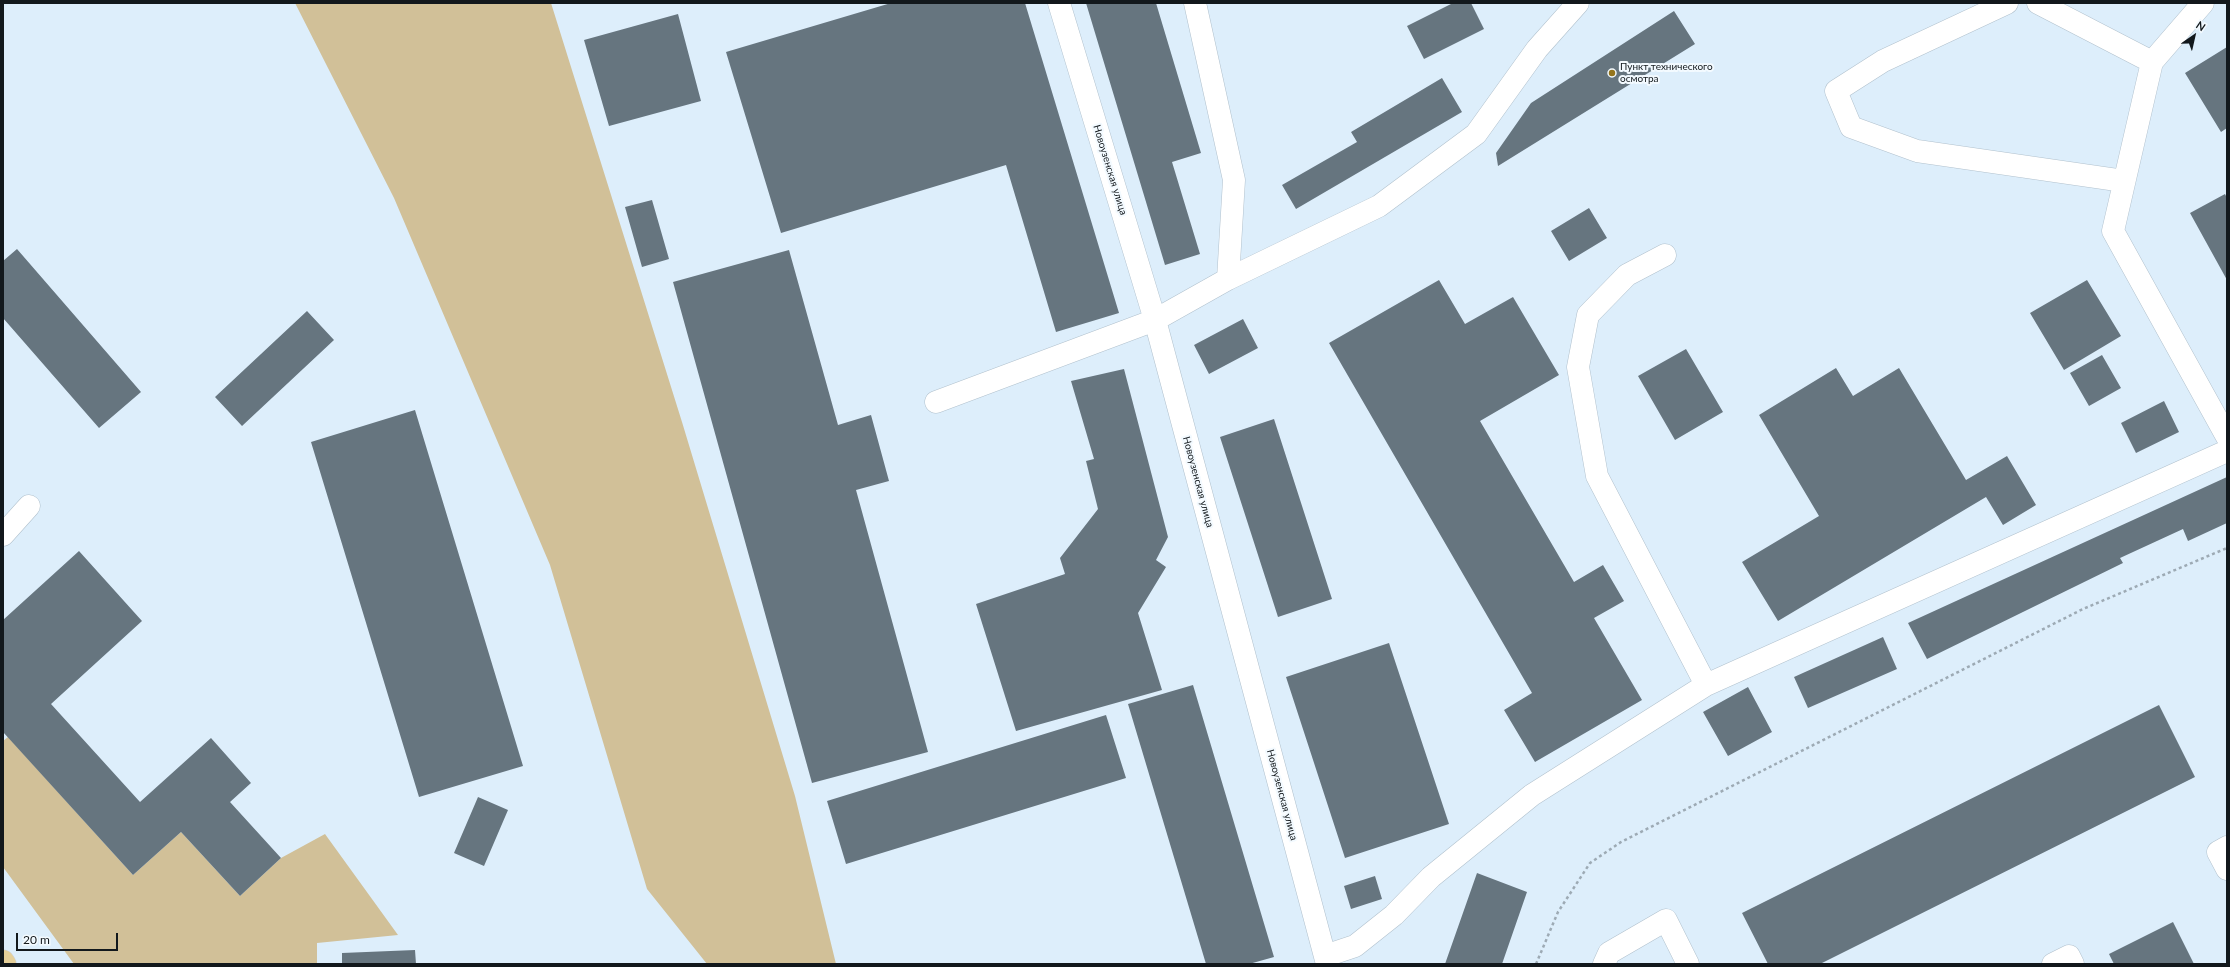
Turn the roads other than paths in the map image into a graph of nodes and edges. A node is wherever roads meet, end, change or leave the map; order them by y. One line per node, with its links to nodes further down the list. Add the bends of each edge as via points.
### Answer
1 (1059, 3): 11 (street, Новоузенская улица)
2 (1195, 3): 10 (street, via 1234,180)
3 (1578, 3): 10 (street, via 1537,50 1476,134 1379,206)
4 (2007, 3): 8 (street, via 1884,62 1836,91 1851,127 1918,151)
5 (2038, 3): 7 (street)
6 (2204, 3): 7 (street)
7 (2152, 62): 8 (street)
8 (2124, 181): 13 (street, via 2113,231)
9 (1664, 255): 17 (street, via 1627,275 1588,315 1578,367 1598,476)
10 (1228, 279): 11 (street)
11 (1155, 320): 12 (street); 20 (street, Новоузенская улица)
12 (936, 402)
13 (2227, 437)
14 (2227, 451): 17 (street)
15 (29, 506): 16 (street)
16 (3, 535)
17 (1706, 685): 20 (street, via 1532,796 1432,877 1394,915 1356,946)
18 (2227, 847): 19 (street, via 2218,852)
19 (2227, 869)
20 (1326, 960)
21 (3, 961): 22 (main road)
22 (5, 964)
23 (1604, 964): 24 (street, via 1609,953 1666,920)
24 (1688, 964)
25 (2052, 964): 26 (street, via 2068,956)
26 (2073, 964)

